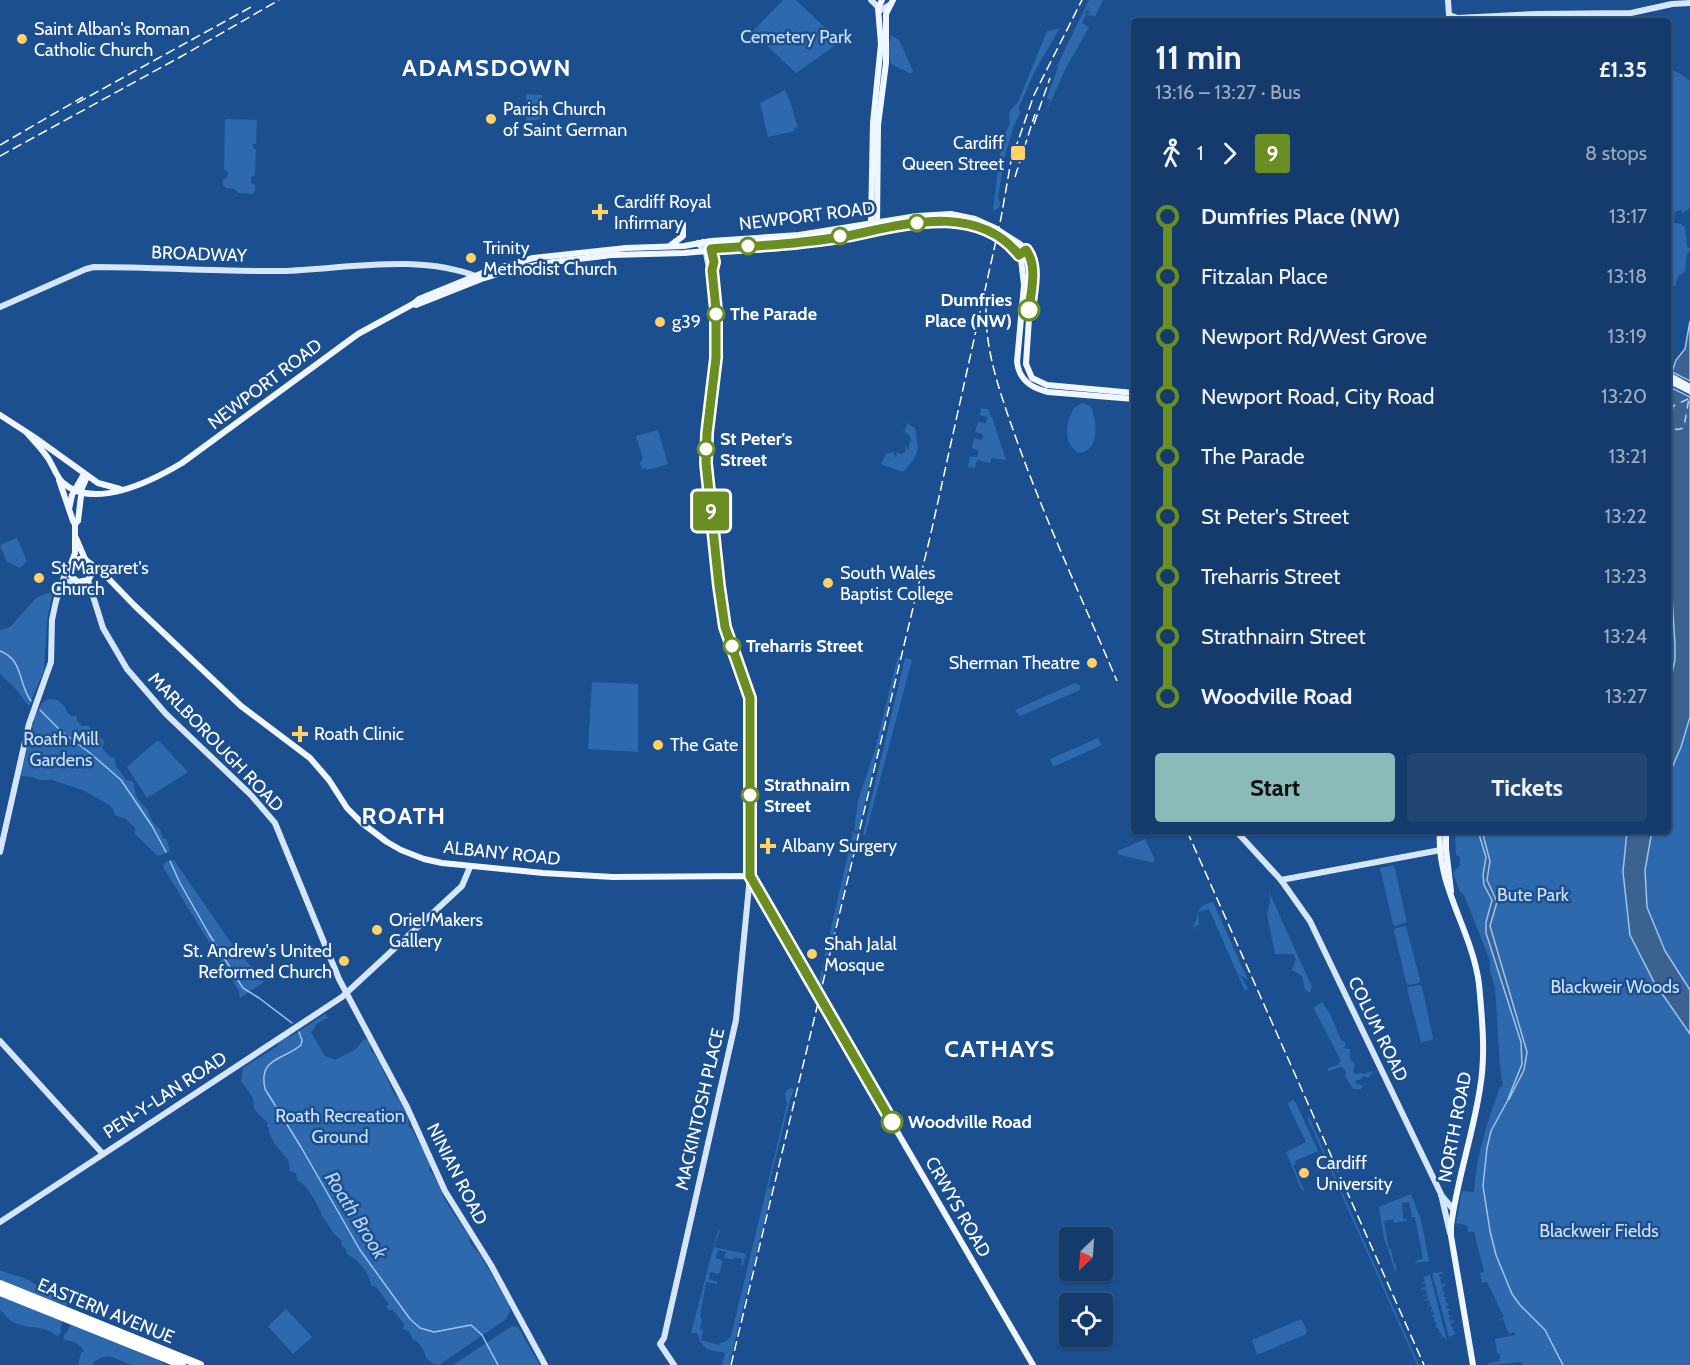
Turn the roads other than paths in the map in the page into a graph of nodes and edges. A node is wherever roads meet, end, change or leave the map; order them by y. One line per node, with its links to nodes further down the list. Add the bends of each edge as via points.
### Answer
1 (871, 0): 5 (street)
2 (1448, 0): 4 (street, via 1449,12 1456,18 1631,13)
3 (892, 2): 5 (main road)
4 (1690, 3)
5 (882, 8): 7 (main road, via 873,123); 7 (main road, via 886,63 878,125)
6 (684, 224): 9 (main road, via 683,236)
7 (874, 226): 8 (main road, NEWPORT ROAD); 10 (main road, NEWPORT ROAD, via 800,243); 19 (main road, NEWPORT ROAD, via 934,214 963,216 1011,237 1031,258 1026,364 1030,376 1047,385); 20 (main road, NEWPORT ROAD, via 957,221 1000,237 1013,247 1022,262 1024,285 1017,365 1026,383 1042,391)
8 (700, 243): 9 (main road, NEWPORT ROAD); 10 (street)
9 (671, 246): 11 (main road, NEWPORT ROAD, via 533,258)
10 (708, 250): 12 (main road, NEWPORT ROAD, via 578,258); 44 (street, MACKINTOSH PLACE, via 716,310 716,358 706,463 725,627 750,698)
11 (474, 276): 12 (street, BROADWAY); 13 (main road, NEWPORT ROAD); 14 (street, BROADWAY, via 462,271 406,265 268,271 94,267)
12 (484, 278): 13 (main road, NEWPORT ROAD)
13 (412, 304): 25 (main road, NEWPORT ROAD, via 358,334 182,463)
14 (0, 307)
15 (1671, 377): 17 (main road)
16 (1671, 382): 18 (main road)
17 (1690, 387)
18 (1690, 391)
19 (1131, 393)
20 (1131, 399)
21 (0, 415): 22 (main road, NEWPORT ROAD)
22 (27, 433): 23 (main road, NEWPORT ROAD); 24 (main road, NEWPORT ROAD)
23 (84, 474): 25 (main road, NEWPORT ROAD, via 111,488); 26 (main road); 27 (main road)
24 (57, 476): 26 (main road, NEWPORT ROAD); 28 (main road)
25 (135, 486): 27 (main road, NEWPORT ROAD, via 116,492)
26 (75, 490): 27 (main road, NEWPORT ROAD); 28 (main road)
27 (82, 492): 29 (main road)
28 (69, 509): 29 (main road)
29 (75, 524): 30 (main road)
30 (76, 538): 31 (main road); 33 (main road)
31 (85, 560): 32 (main road); 33 (main road, via 79,559)
32 (91, 564): 34 (main road); 36 (main road, ALBANY ROAD)
33 (71, 566): 35 (main road); 37 (street)
34 (89, 579): 35 (main road); 36 (main road); 46 (street, MARLBOROUGH ROAD, via 103,628 127,669 166,714 275,823)
35 (75, 580): 37 (street)
36 (108, 580): 43 (main road, ALBANY ROAD, via 246,711 310,758 347,808 376,834 412,855)
37 (60, 589): 42 (street, via 52,620 51,662 32,713)
38 (1239, 834): 45 (street, COLUM ROAD)
39 (1440, 834): 41 (main road, NORTH ROAD)
40 (1445, 834): 41 (main road, NORTH ROAD)
41 (1442, 849): 45 (street); 50 (main road, NORTH ROAD, via 1444,878 1476,968 1481,1019 1479,1096)
42 (0, 852)
43 (470, 867): 44 (main road, ALBANY ROAD, via 578,876); 46 (street, PEN-Y-LAN ROAD, via 462,886)
44 (750, 876): 58 (street, MACKINTOSH PLACE, via 736,1020 660,1344); 59 (main road, CRWYS ROAD, bridge)
45 (1281, 880): 49 (street, COLUM ROAD, via 1317,934)
46 (347, 993): 48 (street, PEN-Y-LAN ROAD); 57 (street, NINIAN ROAD, via 407,1107 445,1191 491,1265)
47 (0, 1041): 48 (street)
48 (103, 1154): 51 (street, PEN-Y-LAN ROAD)
49 (1441, 1195): 50 (street, COLUM ROAD); 52 (street, COLUM ROAD)
50 (1453, 1209): 52 (main road, NORTH ROAD)
51 (0, 1222)
52 (1450, 1236): 60 (main road, NORTH ROAD)
53 (0, 1284): 56 (highway, EASTERN AVENUE)
54 (0, 1292): 55 (highway, EASTERN AVENUE)
55 (182, 1365)
56 (200, 1365)
57 (545, 1365)
58 (674, 1365)
59 (1033, 1365)
60 (1473, 1365)

